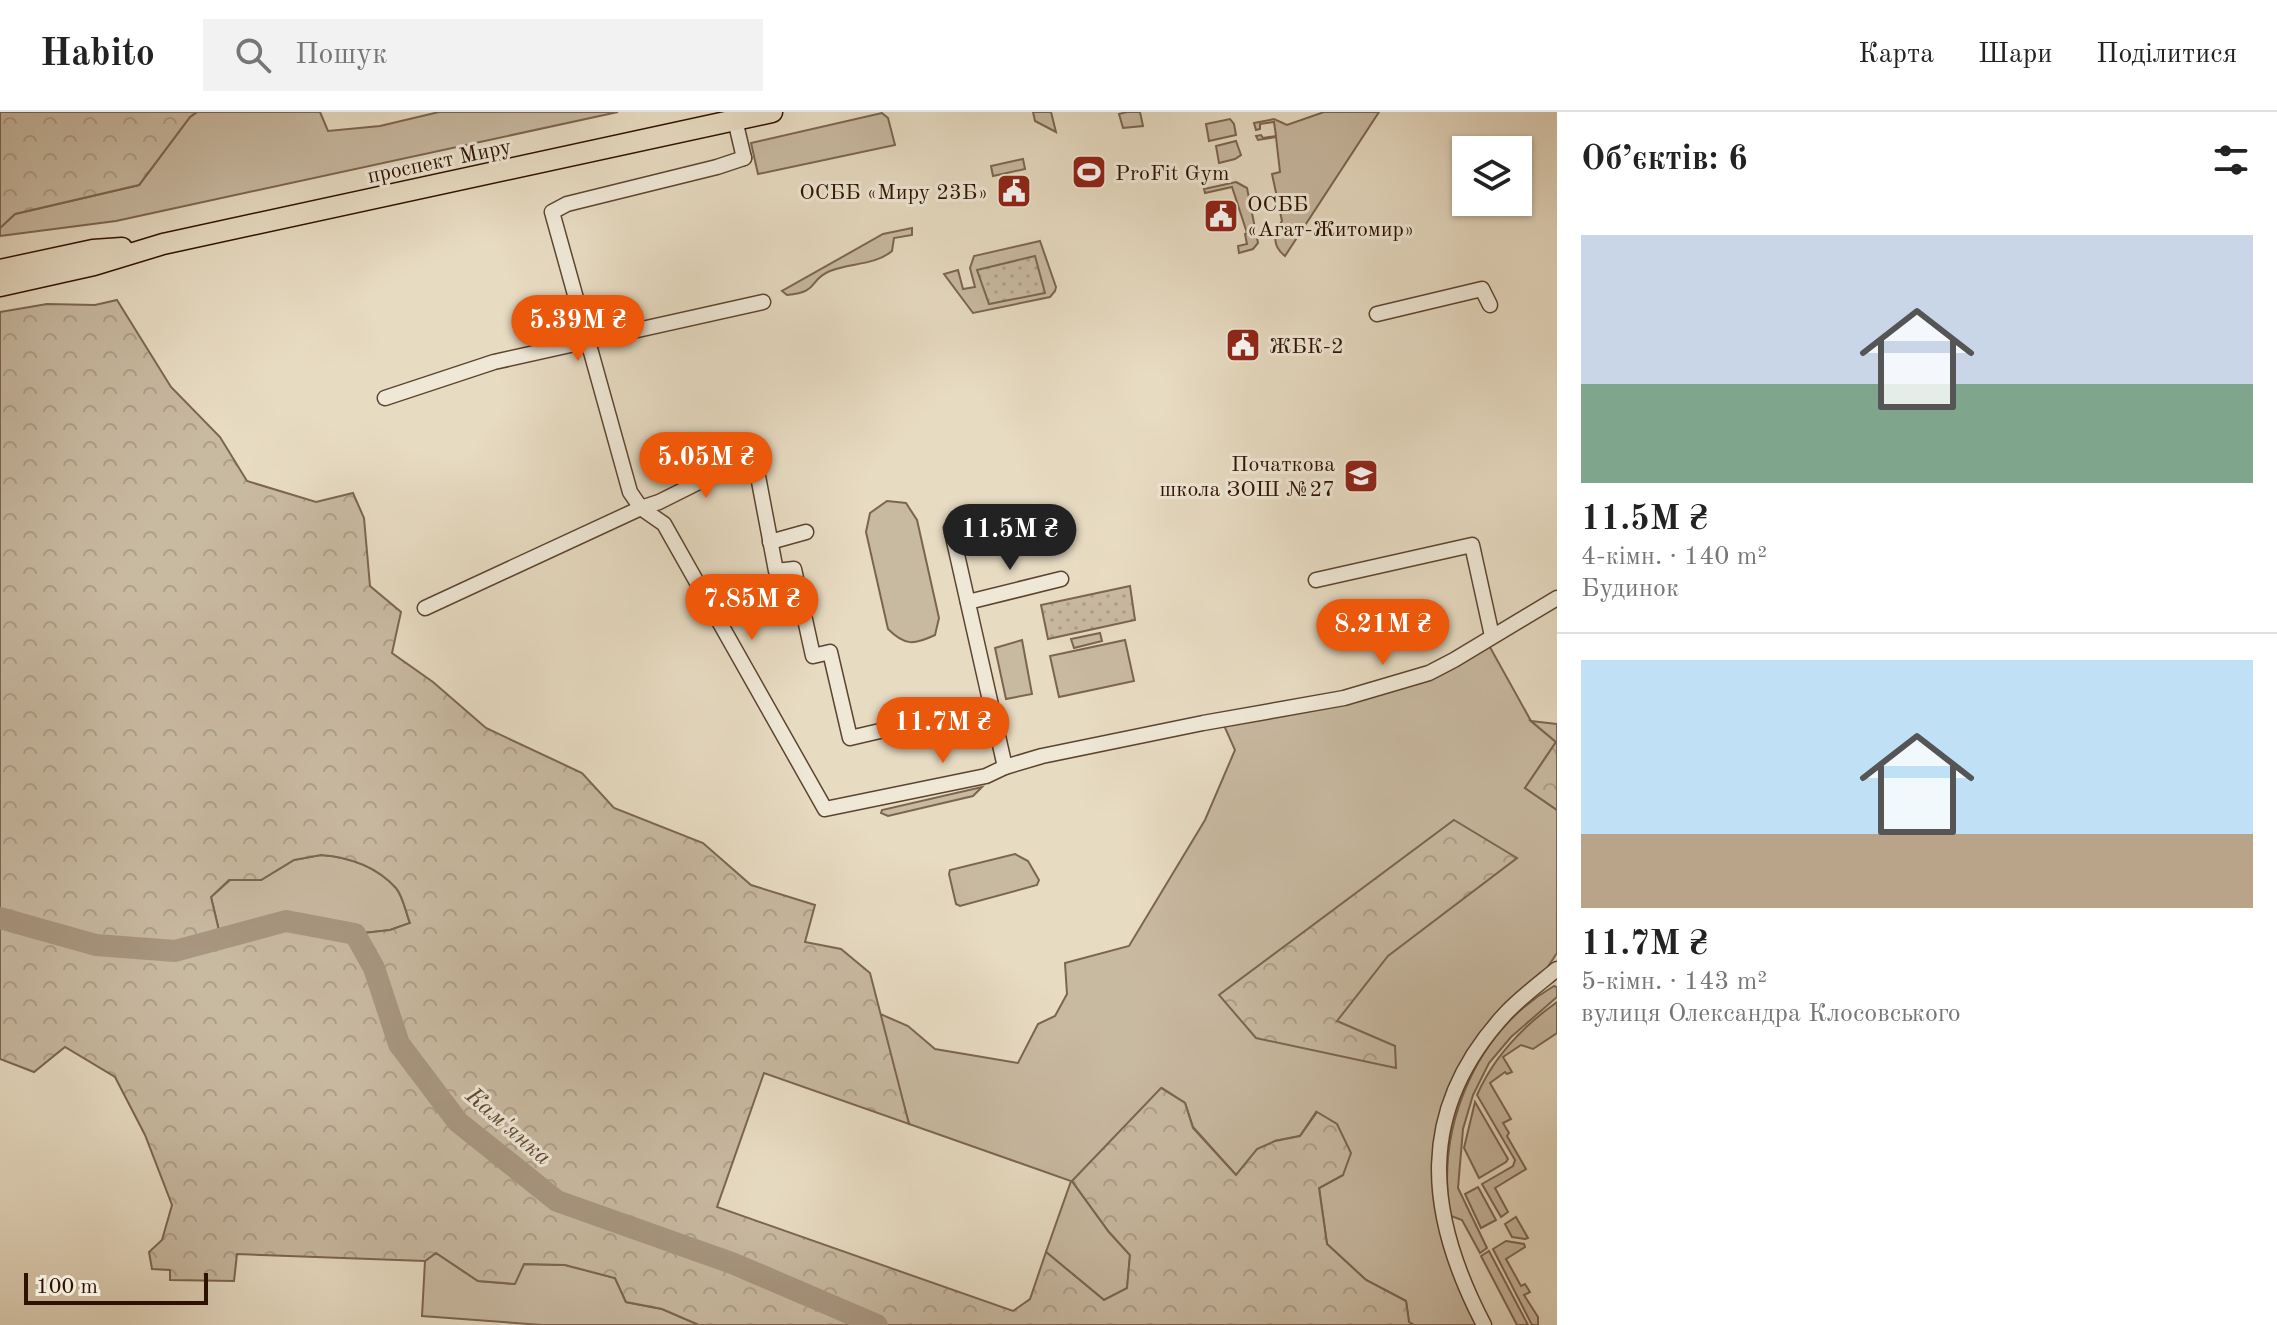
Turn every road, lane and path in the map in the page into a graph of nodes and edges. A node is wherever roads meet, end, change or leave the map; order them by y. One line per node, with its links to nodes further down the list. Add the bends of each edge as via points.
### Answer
1 (772, 112): 2 (main road, проспект Миру)
2 (735, 120): 3 (main road, проспект Миру); 9 (street, via 744,158 552,212)
3 (94, 257): 4 (main road, проспект Миру); 5 (main road, проспект Миру)
4 (0, 270)
5 (0, 286)
6 (763, 302): 9 (street)
7 (1490, 305): 8 (street, via 1482,289)
8 (1377, 314)
9 (589, 341): 10 (street, via 494,362); 11 (street, via 630,492)
10 (385, 398)
11 (641, 508): 14 (street, via 753,450); 19 (street); 22 (street, via 664,524 825,809 986,776)
12 (951, 528): 18 (street)
13 (806, 532): 14 (street)
14 (770, 542): 21 (street, via 776,571 794,569 813,656 830,652 850,738)
15 (1061, 579): 18 (street)
16 (1316, 580): 20 (street, via 1472,545)
17 (1557, 598): 20 (street)
18 (968, 602): 21 (street)
19 (425, 608)
20 (1492, 636): 22 (street, via 1429,673 1344,698)
21 (991, 705): 22 (street)
22 (1005, 767)
23 (1557, 969): 24 (street, via 1509,1010 1480,1045 1455,1092 1443,1134 1439,1172 1445,1225 1458,1272)
24 (1484, 1325)

